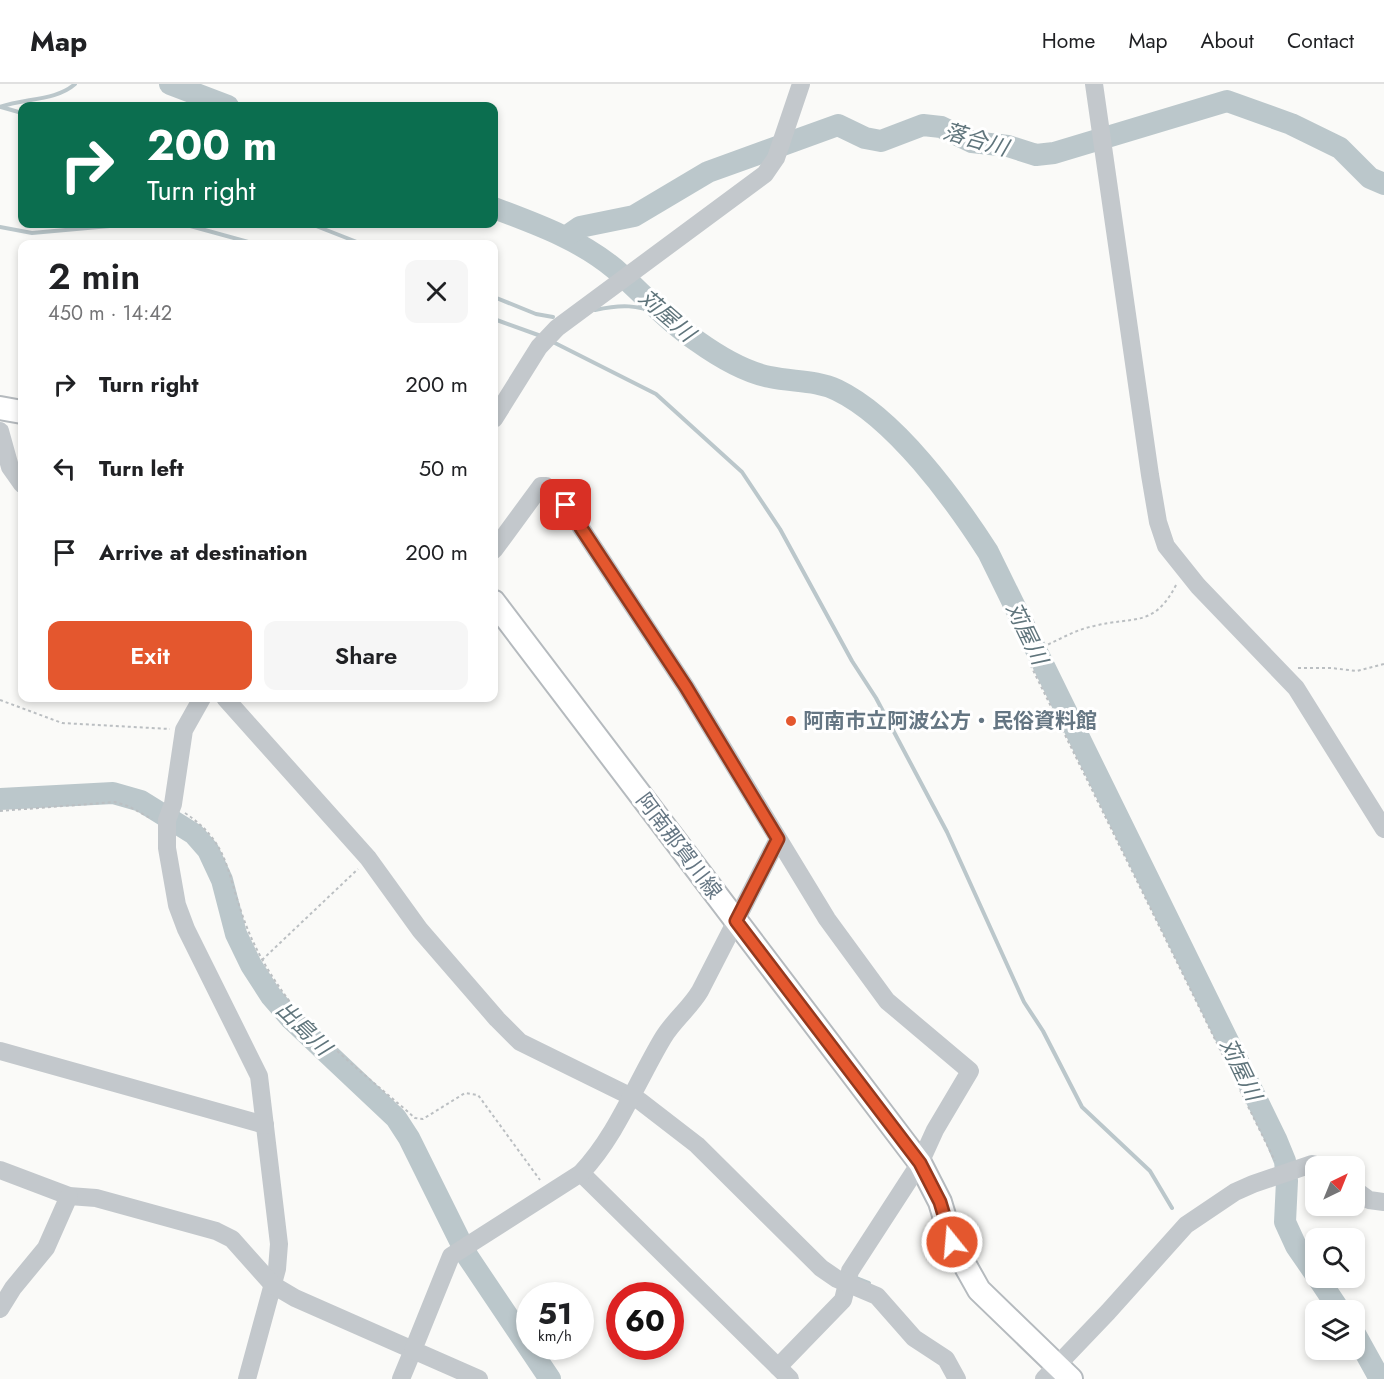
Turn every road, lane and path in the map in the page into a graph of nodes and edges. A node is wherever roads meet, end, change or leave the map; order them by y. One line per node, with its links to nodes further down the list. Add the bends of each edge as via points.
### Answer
1 (801, 84): 5 (street, via 776,158 765,174 557,328 539,347)
2 (1094, 84): 9 (street, via 1158,522 1166,546)
3 (0, 408): 4 (main road)
4 (18, 411)
5 (498, 413)
6 (0, 431): 7 (street, via 10,466)
7 (18, 478)
8 (498, 545): 20 (street, via 541,486 546,486 566,505 686,687)
9 (1185, 569): 12 (street); 31 (path, via 1157,612 1140,621 1090,626 1047,645 1031,666)
10 (498, 607): 22 (main road, 阿南那賀川線)
11 (1384, 664): 12 (path, via 1357,671 1297,668)
12 (1284, 673): 19 (street)
13 (0, 700): 16 (path, via 62,723)
14 (200, 702): 16 (street)
15 (229, 702): 21 (street)
16 (184, 730): 18 (street)
17 (0, 811): 18 (path, via 115,802 148,816)
18 (169, 817): 23 (path, via 211,835 225,855 242,915); 26 (street, via 167,848 177,905 259,1076)
19 (1384, 829)
20 (778, 839): 22 (street); 27 (street, via 827,919 886,1001 970,1071)
21 (368, 858): 23 (path); 25 (street, via 420,930 520,1042)
22 (736, 921): 25 (street, via 700,991 665,1034); 27 (main road, 阿南那賀川線)
23 (262, 960): 32 (path, via 283,993 317,1030 415,1118 423,1119 465,1093 478,1095)
24 (0, 1052): 26 (street)
25 (633, 1091): 30 (street, via 607,1140); 36 (street, via 697,1145 821,1268)
26 (265, 1125): 37 (street, via 279,1244)
27 (920, 1163): 36 (street); 41 (main road, 阿南那賀川線, via 940,1202 952,1242 979,1290)
28 (1305, 1166): 31 (street)
29 (0, 1170): 33 (street)
30 (581, 1173): 32 (street); 40 (street)
31 (1285, 1173): 41 (street, via 1235,1192 1186,1225)
32 (550, 1194): 39 (street, via 451,1256)
33 (69, 1196): 37 (street, via 96,1198 216,1231 232,1239); 38 (street, via 46,1248)
34 (1365, 1197): 35 (street)
35 (1384, 1202)
36 (848, 1277): 40 (street, via 843,1300); 45 (street, via 877,1296 914,1338 946,1359)
37 (273, 1285): 39 (street); 42 (street)
38 (0, 1310)
39 (413, 1350): 43 (street); 44 (street)
40 (784, 1373)
41 (1057, 1375)
42 (247, 1379)
43 (401, 1379)
44 (479, 1379)
45 (957, 1379)

